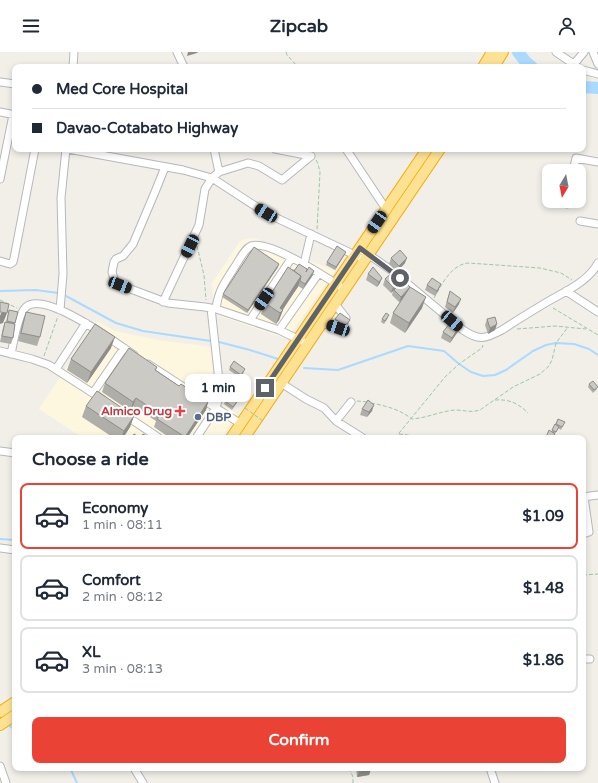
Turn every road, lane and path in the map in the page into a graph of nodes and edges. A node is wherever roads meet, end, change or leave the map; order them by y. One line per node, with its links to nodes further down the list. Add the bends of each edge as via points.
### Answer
1 (74, 52): 9 (street)
2 (177, 52): 10 (street)
3 (286, 52): 11 (path)
4 (492, 52): 12 (highway)
5 (504, 52): 13 (highway)
6 (556, 52): 14 (street)
7 (584, 52): 15 (street)
8 (593, 52): 16 (street)
9 (73, 64)
10 (183, 64)
11 (296, 64)
12 (485, 64)
13 (496, 64)
14 (573, 64)
15 (577, 64)
16 (598, 64)
17 (586, 71): 18 (street)
18 (598, 74)
19 (0, 82): 20 (street)
20 (12, 84)
21 (0, 112): 22 (street)
22 (12, 115)
23 (12, 124): 38 (street)
24 (34, 152): 47 (street, via 14,258 10,264)
25 (67, 152): 61 (street, via 61,198 63,274)
26 (83, 152): 35 (street)
27 (215, 152): 36 (street)
28 (290, 152): 32 (street)
29 (348, 152): 39 (street)
30 (425, 152): 39 (highway)
31 (438, 152): 46 (highway)
32 (311, 156): 36 (street, via 282,180 254,164 244,164); 42 (path, via 318,164 320,172)
33 (598, 162): 34 (street, via 576,158)
34 (575, 164)
35 (165, 167): 37 (street); 56 (street, via 133,244 123,256 116,259 112,272 115,282 120,285)
36 (219, 172): 37 (street)
37 (212, 178): 42 (street, via 266,213); 43 (street, via 206,188 202,216)
38 (0, 179)
39 (386, 209): 44 (highway)
40 (580, 221): 41 (street)
41 (598, 224)
42 (314, 235): 44 (street); 48 (street)
43 (194, 238): 56 (street); 60 (path)
44 (358, 252): 46 (street); 52 (highway)
45 (292, 258): 48 (street); 60 (street, via 261,245 251,246 219,291); 64 (street)
46 (366, 258): 53 (highway); 57 (street, via 391,270)
47 (0, 261)
48 (304, 264): 50 (street)
49 (598, 264): 51 (street)
50 (319, 273): 52 (street); 70 (street)
51 (578, 283): 54 (street); 57 (path, via 549,270 464,263 448,276)
52 (336, 284): 53 (street); 72 (highway)
53 (344, 289): 59 (highway)
54 (566, 291): 58 (street); 63 (street)
55 (0, 300): 62 (path)
56 (163, 302): 60 (street)
57 (431, 303): 73 (street, via 471,336)
58 (545, 303): 69 (path); 73 (street)
59 (334, 304): 65 (highway); 65 (street, via 346,318 338,328)
60 (211, 308): 64 (street); 85 (street, via 219,388)
61 (60, 310): 62 (street, via 36,303 31,304); 66 (street); 78 (path)
62 (23, 312): 77 (street)
63 (598, 312)
64 (250, 320): 70 (street)
65 (322, 322): 74 (highway)
66 (86, 323): 75 (street); 79 (street)
67 (568, 327): 68 (path); 69 (path); 82 (path, via 556,343 549,366)
68 (517, 329)
69 (586, 329): 71 (path)
70 (279, 330): 72 (street)
71 (598, 335)
72 (298, 338): 74 (street); 92 (highway)
73 (485, 338): 89 (path, via 482,348 445,377)
74 (307, 344): 80 (highway)
75 (124, 348): 81 (street); 85 (street)
76 (0, 351): 77 (street)
77 (11, 354): 78 (street)
78 (42, 362): 79 (street)
79 (56, 369): 81 (street)
80 (281, 383): 91 (street, via 324,408); 93 (highway)
81 (93, 393): 83 (street)
82 (495, 400): 88 (path, via 514,402); 89 (path, via 475,412 454,410)
83 (106, 402)
84 (351, 402): 89 (path, via 361,401 394,408); 91 (street)
85 (216, 408): 92 (street); 96 (street)
86 (245, 408): 90 (path, bridge)
87 (118, 411): 95 (street)
88 (528, 413)
89 (412, 419): 94 (path)
90 (262, 421)
91 (336, 421): 98 (street)
92 (241, 424): 93 (highway); 97 (highway)
93 (247, 434)
94 (399, 434): 99 (path)
95 (155, 435)
96 (198, 435)
97 (233, 435)
98 (358, 435)
99 (408, 435)
100 (0, 451): 101 (street)
101 (12, 453)
102 (598, 495): 103 (street)
103 (586, 497)
104 (586, 524): 105 (street, via 589,532)
105 (586, 533)
106 (0, 548): 107 (street)
107 (12, 550)
108 (598, 574): 109 (path)
109 (586, 575)
110 (12, 704): 111 (highway)
111 (0, 712)
112 (12, 717): 113 (highway)
113 (0, 725)
114 (0, 766): 118 (street)
115 (136, 771): 119 (street)
116 (350, 771): 120 (path)
117 (491, 771): 121 (street)
118 (5, 782)
119 (143, 783)
120 (353, 783)
121 (495, 783)

